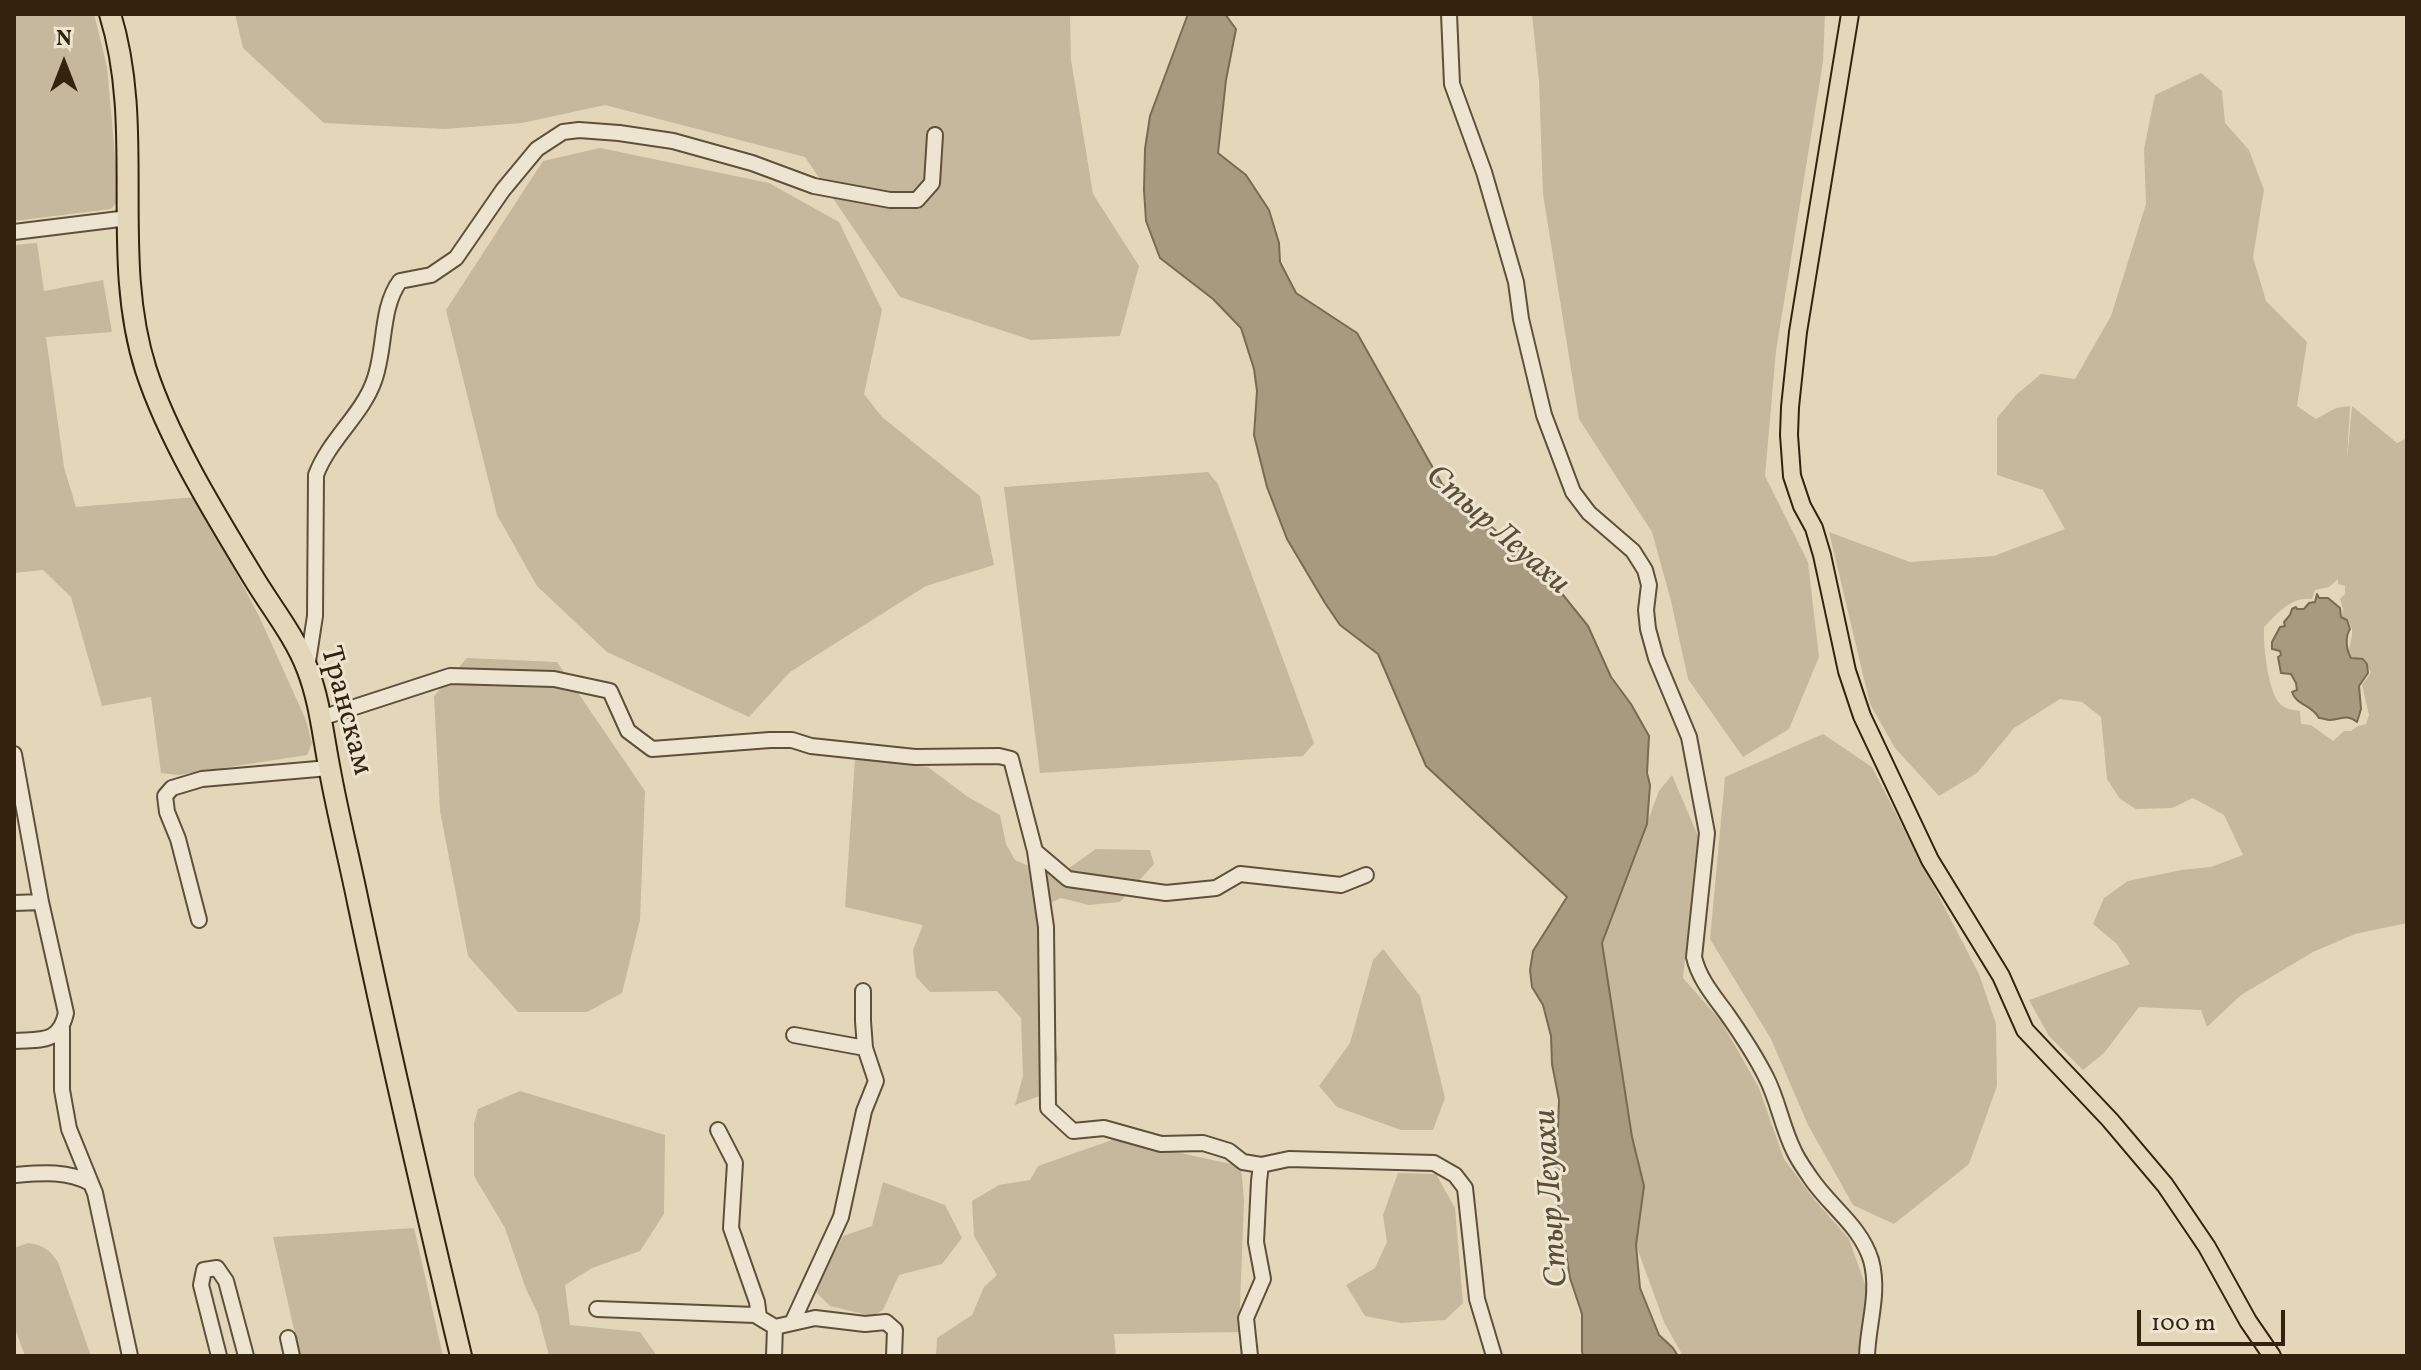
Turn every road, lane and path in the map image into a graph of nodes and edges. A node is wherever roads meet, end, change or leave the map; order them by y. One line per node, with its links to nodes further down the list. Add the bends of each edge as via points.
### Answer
1 (110, 14): 5 (highway, Транскам, via 125,94)
2 (1449, 14): 39 (street, via 1452,84 1516,282 1544,415 1573,492 1633,551 1645,570 1648,629 1689,737 1707,833 1694,957 1698,973 1766,1078 1811,1180 1863,1241 1876,1289)
3 (1850, 14): 40 (main road, via 1798,332 1789,435 1792,476 1822,555 1847,671 1862,716 1930,860 2001,976 2025,1030 2165,1185)
4 (935, 135): 7 (street, via 932,183 917,200 814,186 673,141 619,133 563,132 537,149 456,258 431,275 400,281 393,291 373,385 323,456 316,475 315,616)
5 (128, 218): 6 (street); 7 (highway, Транскам, via 135,322 146,370 203,493)
6 (14, 232)
7 (307, 669): 8 (highway, Транскам)
8 (321, 718): 10 (highway, Транскам); 11 (street, via 450,676 554,679 610,691 628,731 652,749 792,740 915,757 999,756 1011,759)
9 (15, 760): 13 (street)
10 (329, 768): 15 (street, via 202,779 172,788 165,796); 34 (highway, Транскам)
11 (1035, 851): 12 (street, via 1068,879 1166,893 1216,888 1240,874 1341,885); 22 (street, via 1046,927 1048,1108 1073,1131 1104,1128 1161,1144 1203,1143)
12 (1366, 875)
13 (41, 902): 14 (street); 17 (street, via 66,1013)
14 (14, 903)
15 (199, 920)
16 (863, 991): 20 (street)
17 (62, 1028): 19 (street, via 53,1037); 24 (street, via 62,1090 69,1129)
18 (794, 1035): 20 (street)
19 (14, 1041)
20 (865, 1048): 27 (street, via 876,1081 864,1111 841,1217)
21 (718, 1130): 26 (street, via 735,1163 731,1228)
22 (1261, 1165): 37 (street, via 1256,1242 1263,1279 1246,1318); 38 (street, via 1289,1159 1434,1163 1455,1175 1465,1188 1477,1299)
23 (14, 1175): 24 (street, via 77,1175)
24 (90, 1183): 30 (street)
25 (597, 1309): 26 (street)
26 (759, 1317): 28 (street)
27 (792, 1323): 28 (street); 36 (street, via 815,1318 886,1322 895,1330)
28 (775, 1327): 35 (street)
29 (288, 1338): 33 (street)
30 (130, 1356)
31 (219, 1356): 32 (street, via 201,1285 209,1268 217,1268 226,1281)
32 (246, 1356)
33 (292, 1356)
34 (461, 1356)
35 (774, 1356)
36 (894, 1356)
37 (1250, 1356)
38 (1494, 1356)
39 (1867, 1356)
40 (2272, 1356)

